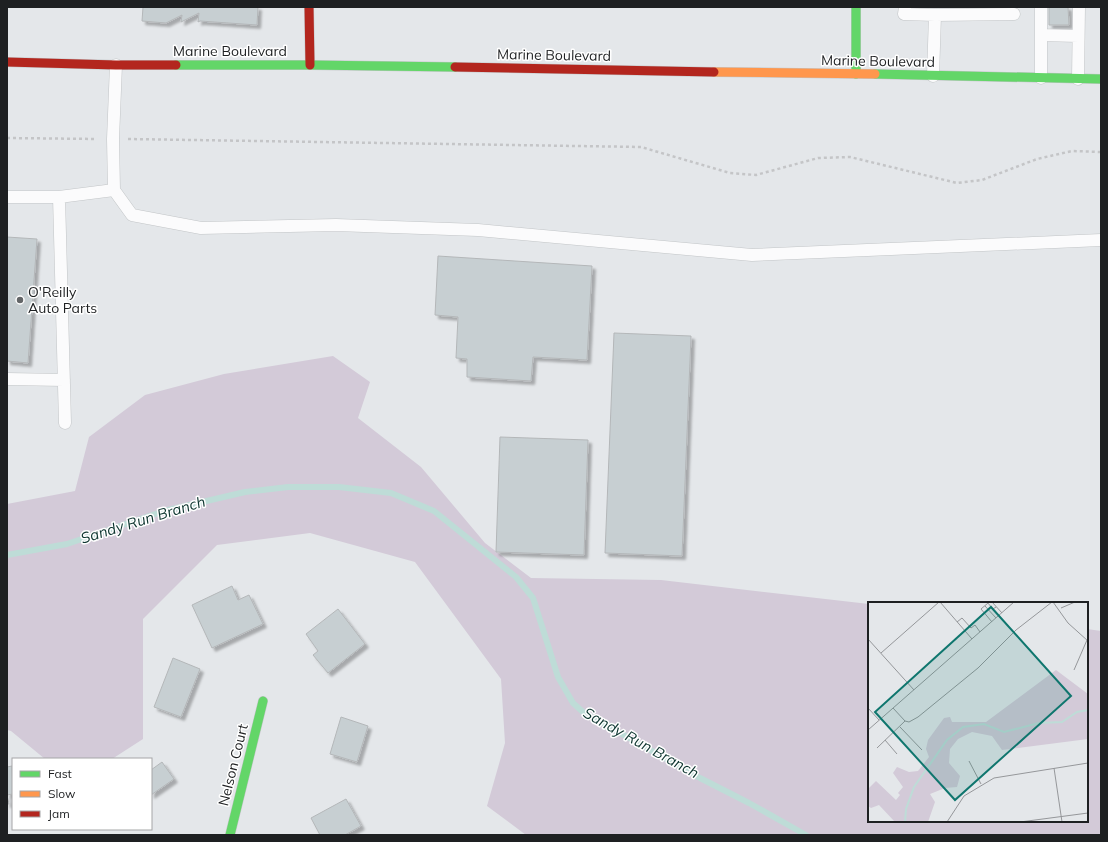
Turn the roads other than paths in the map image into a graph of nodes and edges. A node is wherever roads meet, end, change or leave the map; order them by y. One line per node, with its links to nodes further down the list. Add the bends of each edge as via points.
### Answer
1 (309, 7): 12 (main road)
2 (856, 7): 13 (main road)
3 (905, 7): 7 (lane, via 904,14)
4 (1041, 7): 8 (lane)
5 (1079, 7): 9 (lane)
6 (1014, 14): 7 (lane)
7 (935, 15): 14 (lane)
8 (1041, 35): 9 (lane); 15 (lane)
9 (1078, 36): 16 (lane)
10 (7, 62): 11 (main road, Marine Boulevard)
11 (116, 65): 12 (main road, Marine Boulevard); 18 (lane)
12 (310, 65): 13 (main road, Marine Boulevard)
13 (856, 74): 14 (main road, Marine Boulevard)
14 (933, 76): 15 (main road, Marine Boulevard)
15 (1041, 78): 16 (main road, Marine Boulevard)
16 (1078, 79): 17 (main road, Marine Boulevard)
17 (1101, 79)
18 (114, 190): 20 (lane); 21 (lane, via 132,215 202,228 336,225 478,230 752,255)
19 (7, 197): 20 (lane)
20 (59, 197): 23 (lane)
21 (1101, 240)
22 (7, 379): 23 (lane)
23 (64, 380): 24 (lane)
24 (65, 423)
25 (263, 701): 26 (main road, Nelson Court)
26 (230, 835)

